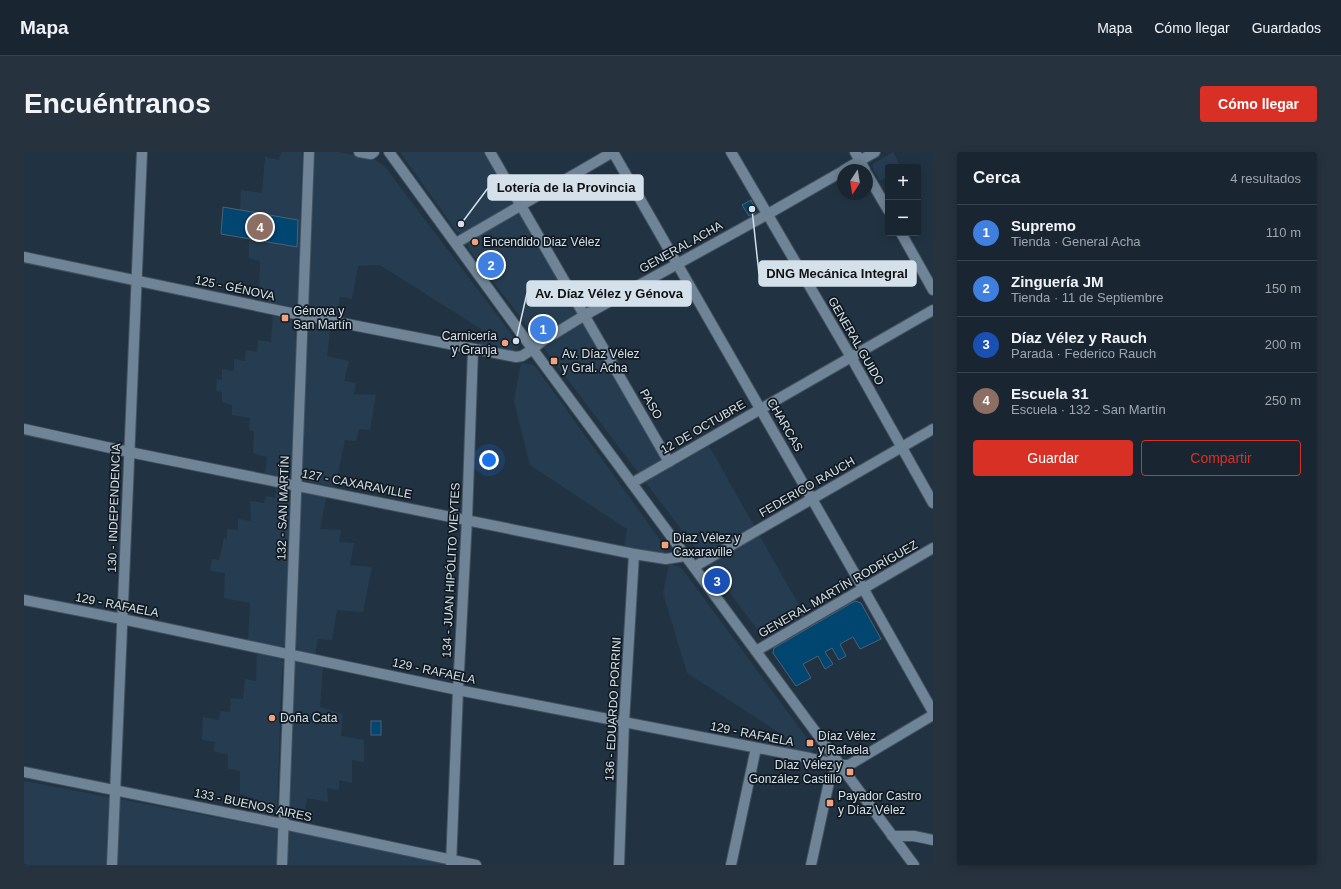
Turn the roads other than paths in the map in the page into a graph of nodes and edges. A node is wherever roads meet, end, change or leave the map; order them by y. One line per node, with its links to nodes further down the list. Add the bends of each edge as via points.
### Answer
1 (142, 152): 22 (street, 130 - INDEPENDENCIA)
2 (309, 152): 25 (street, 132 - SAN MARTÍN)
3 (359, 152): 4 (street)
4 (374, 152)
5 (389, 152): 19 (street)
6 (490, 152): 15 (street, PASO)
7 (613, 152): 15 (street); 21 (street, CHARCAS)
8 (731, 152): 17 (street, GENERAL GUIDO)
9 (855, 152): 11 (street)
10 (875, 152): 12 (street, GENERAL ACHA)
11 (861, 164)
12 (864, 164)
13 (837, 174): 17 (street, GENERAL ACHA)
14 (873, 184): 16 (street)
15 (521, 205): 19 (street); 26 (street, PASO)
16 (885, 205)
17 (768, 214): 21 (street, GENERAL ACHA); 29 (street, GENERAL GUIDO)
18 (903, 236): 23 (street)
19 (456, 244): 28 (street)
20 (24, 257): 22 (street, 125 - GÉNOVA)
21 (677, 264): 26 (street, GENERAL ACHA); 30 (street, CHARCAS)
22 (136, 280): 25 (street, 125 - GÉNOVA); 34 (street, 130 - INDEPENDENCIA)
23 (933, 290)
24 (933, 310): 29 (street, 12 DE OCTUBRE)
25 (303, 315): 27 (street, 125 - GÉNOVA); 37 (street, 132 - SAN MARTÍN)
26 (585, 315): 28 (street, GENERAL ACHA); 35 (street, PASO)
27 (473, 349): 28 (street, 125 - GÉNOVA, via 516,357); 40 (street, 134 - JUAN HIPÓLITO VIEYTES)
28 (533, 349): 36 (street)
29 (851, 357): 30 (street, 12 DE OCTUBRE); 33 (street, GENERAL GUIDO)
30 (761, 409): 35 (street, 12 DE OCTUBRE); 38 (street, CHARCAS)
31 (24, 429): 34 (street, 127 - CAXARAVILLE)
32 (933, 429): 33 (street, FEDERICO RAUCH)
33 (902, 447): 38 (street, FEDERICO RAUCH); 39 (street, GENERAL GUIDO)
34 (129, 452): 37 (street, 127 - CAXARAVILLE); 47 (street, 130 - INDEPENDENCIA)
35 (669, 462): 36 (street, 12 DE OCTUBRE)
36 (632, 483): 43 (street)
37 (297, 485): 40 (street, 127 - CAXARAVILLE); 49 (street, 132 - SAN MARTÍN)
38 (812, 499): 44 (street, FEDERICO RAUCH); 45 (street, CHARCAS)
39 (933, 503)
40 (467, 520): 42 (street, 127 - CAXARAVILLE); 50 (street, 134 - JUAN HIPÓLITO VIEYTES)
41 (933, 548): 45 (street, GENERAL MARTÍN RODRÍGUEZ)
42 (634, 554): 43 (street, 127 - CAXARAVILLE, via 666,559); 53 (street, 136 - EDUARDO PORRINI)
43 (685, 556): 44 (street)
44 (694, 567): 48 (street)
45 (864, 588): 48 (street, GENERAL MARTÍN RODRÍGUEZ); 51 (street, CHARCAS)
46 (24, 600): 47 (street, 129 - RAFAELA)
47 (122, 619): 49 (street, 129 - RAFAELA); 57 (street, 130 - INDEPENDENCIA)
48 (756, 651): 55 (street)
49 (289, 655): 50 (street, 129 - RAFAELA); 58 (street, 132 - SAN MARTÍN)
50 (458, 690): 53 (street, 129 - RAFAELA); 61 (street, 134 - JUAN HIPÓLITO VIEYTES)
51 (933, 712)
52 (933, 715): 55 (street, via 849,765)
53 (624, 722): 54 (street, 129 - RAFAELA); 65 (street, 136 - EDUARDO PORRINI)
54 (756, 748): 55 (street, 129 - RAFAELA); 66 (street)
55 (840, 765): 59 (street); 67 (street, via 829,782)
56 (24, 772): 57 (street, 133 - BUENOS AIRES)
57 (115, 790): 58 (street, 133 - BUENOS AIRES); 62 (street, 130 - INDEPENDENCIA)
58 (283, 824): 61 (street, 133 - BUENOS AIRES); 63 (street, 132 - SAN MARTÍN)
59 (892, 836): 60 (street, via 914,836); 68 (street)
60 (933, 840)
61 (452, 863): 64 (street, 133 - BUENOS AIRES)
62 (112, 865)
63 (282, 865)
64 (476, 865)
65 (619, 865)
66 (731, 865)
67 (811, 865)
68 (914, 865)

